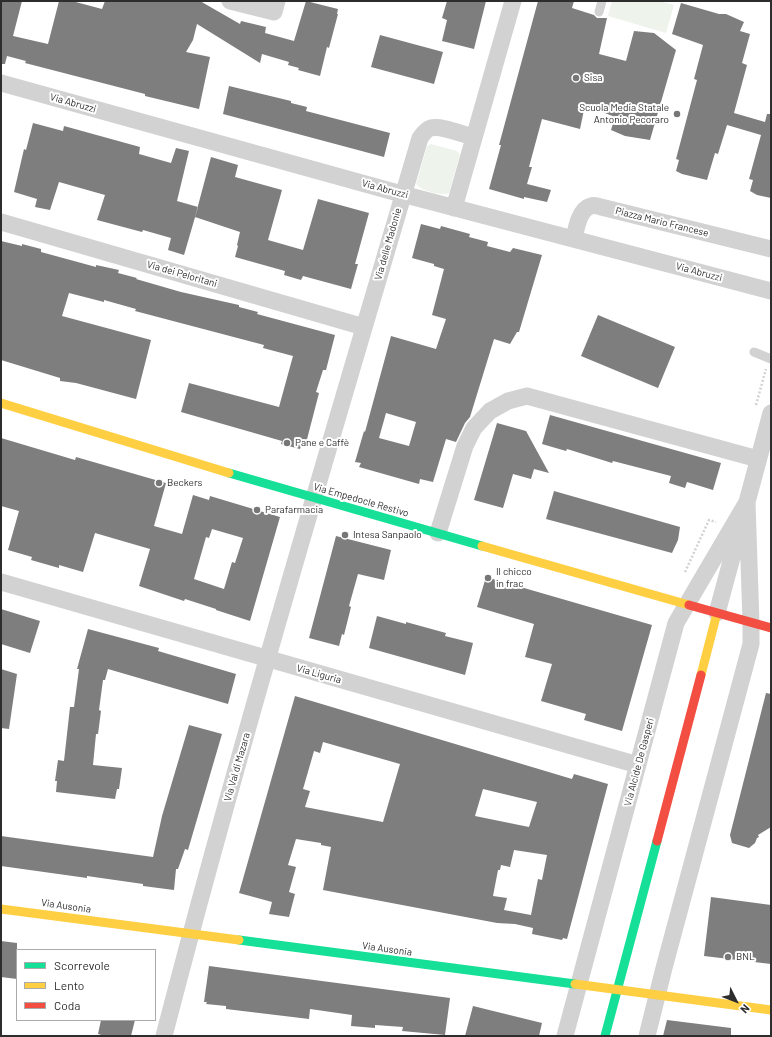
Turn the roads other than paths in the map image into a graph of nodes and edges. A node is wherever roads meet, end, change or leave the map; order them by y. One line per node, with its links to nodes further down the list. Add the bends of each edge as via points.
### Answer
1 (230, 1): 2 (street, via 274,12)
2 (277, 1)
3 (512, 1): 7 (street)
4 (602, 1): 5 (lane)
5 (599, 12)
6 (1, 83): 8 (street, Via Abruzzi)
7 (474, 137): 8 (street, Via delle Madonie, via 439,128 425,132 420,138); 9 (street)
8 (403, 194): 9 (street, Via Abruzzi); 14 (street, Via delle Madonie)
9 (454, 208): 11 (street, Via Abruzzi)
10 (1, 222): 14 (street, Via dei Peloritani)
11 (574, 239): 12 (street, Piazza Mario Francese, via 580,218 591,206); 13 (street, Via Abruzzi)
12 (771, 249)
13 (771, 291)
14 (364, 327): 20 (street, Via delle Madonie)
15 (754, 352): 16 (lane)
16 (770, 359)
17 (1, 403): 20 (street, Via Empedocle Restivo)
18 (763, 412): 19 (street, Via Alcide De Gasperi)
19 (758, 459): 21 (street, Via Alcide De Gasperi); 22 (street, via 527,396 508,401 490,411 474,428 465,446)
20 (314, 498): 22 (street, Via Empedocle Restivo); 28 (street, Via Val di Mazara)
21 (747, 502): 24 (street, Via Alcide De Gasperi); 25 (street, Via Alcide De Gasperi); 26 (street, Via Alcide De Gasperi)
22 (438, 533): 24 (street, Via Empedocle Restivo)
23 (1, 582): 28 (street, Via Liguria)
24 (686, 604): 25 (street, Via Empedocle Restivo); 29 (street, Via Alcide De Gasperi, via 676,623)
25 (717, 613): 26 (street, Via Empedocle Restivo); 33 (street, Via Alcide De Gasperi)
26 (751, 623): 27 (street, Via Empedocle Restivo); 34 (street, Via Alcide De Gasperi, via 751,644)
27 (771, 628)
28 (267, 659): 29 (street, Via Liguria); 31 (street, Via Val di Mazara)
29 (638, 765): 32 (street, Via Alcide De Gasperi)
30 (1, 909): 31 (street, Via Ausonia)
31 (191, 934): 32 (street, Via Ausonia); 36 (street, Via Val di Mazara)
32 (579, 985): 33 (street, Via Ausonia); 37 (street, Via Alcide De Gasperi)
33 (616, 990): 34 (street, Via Ausonia); 38 (street, Via Alcide De Gasperi)
34 (657, 996): 35 (street, Via Ausonia); 39 (street, Via Alcide De Gasperi)
35 (771, 1010)
36 (164, 1036)
37 (565, 1036)
38 (605, 1036)
39 (647, 1036)

